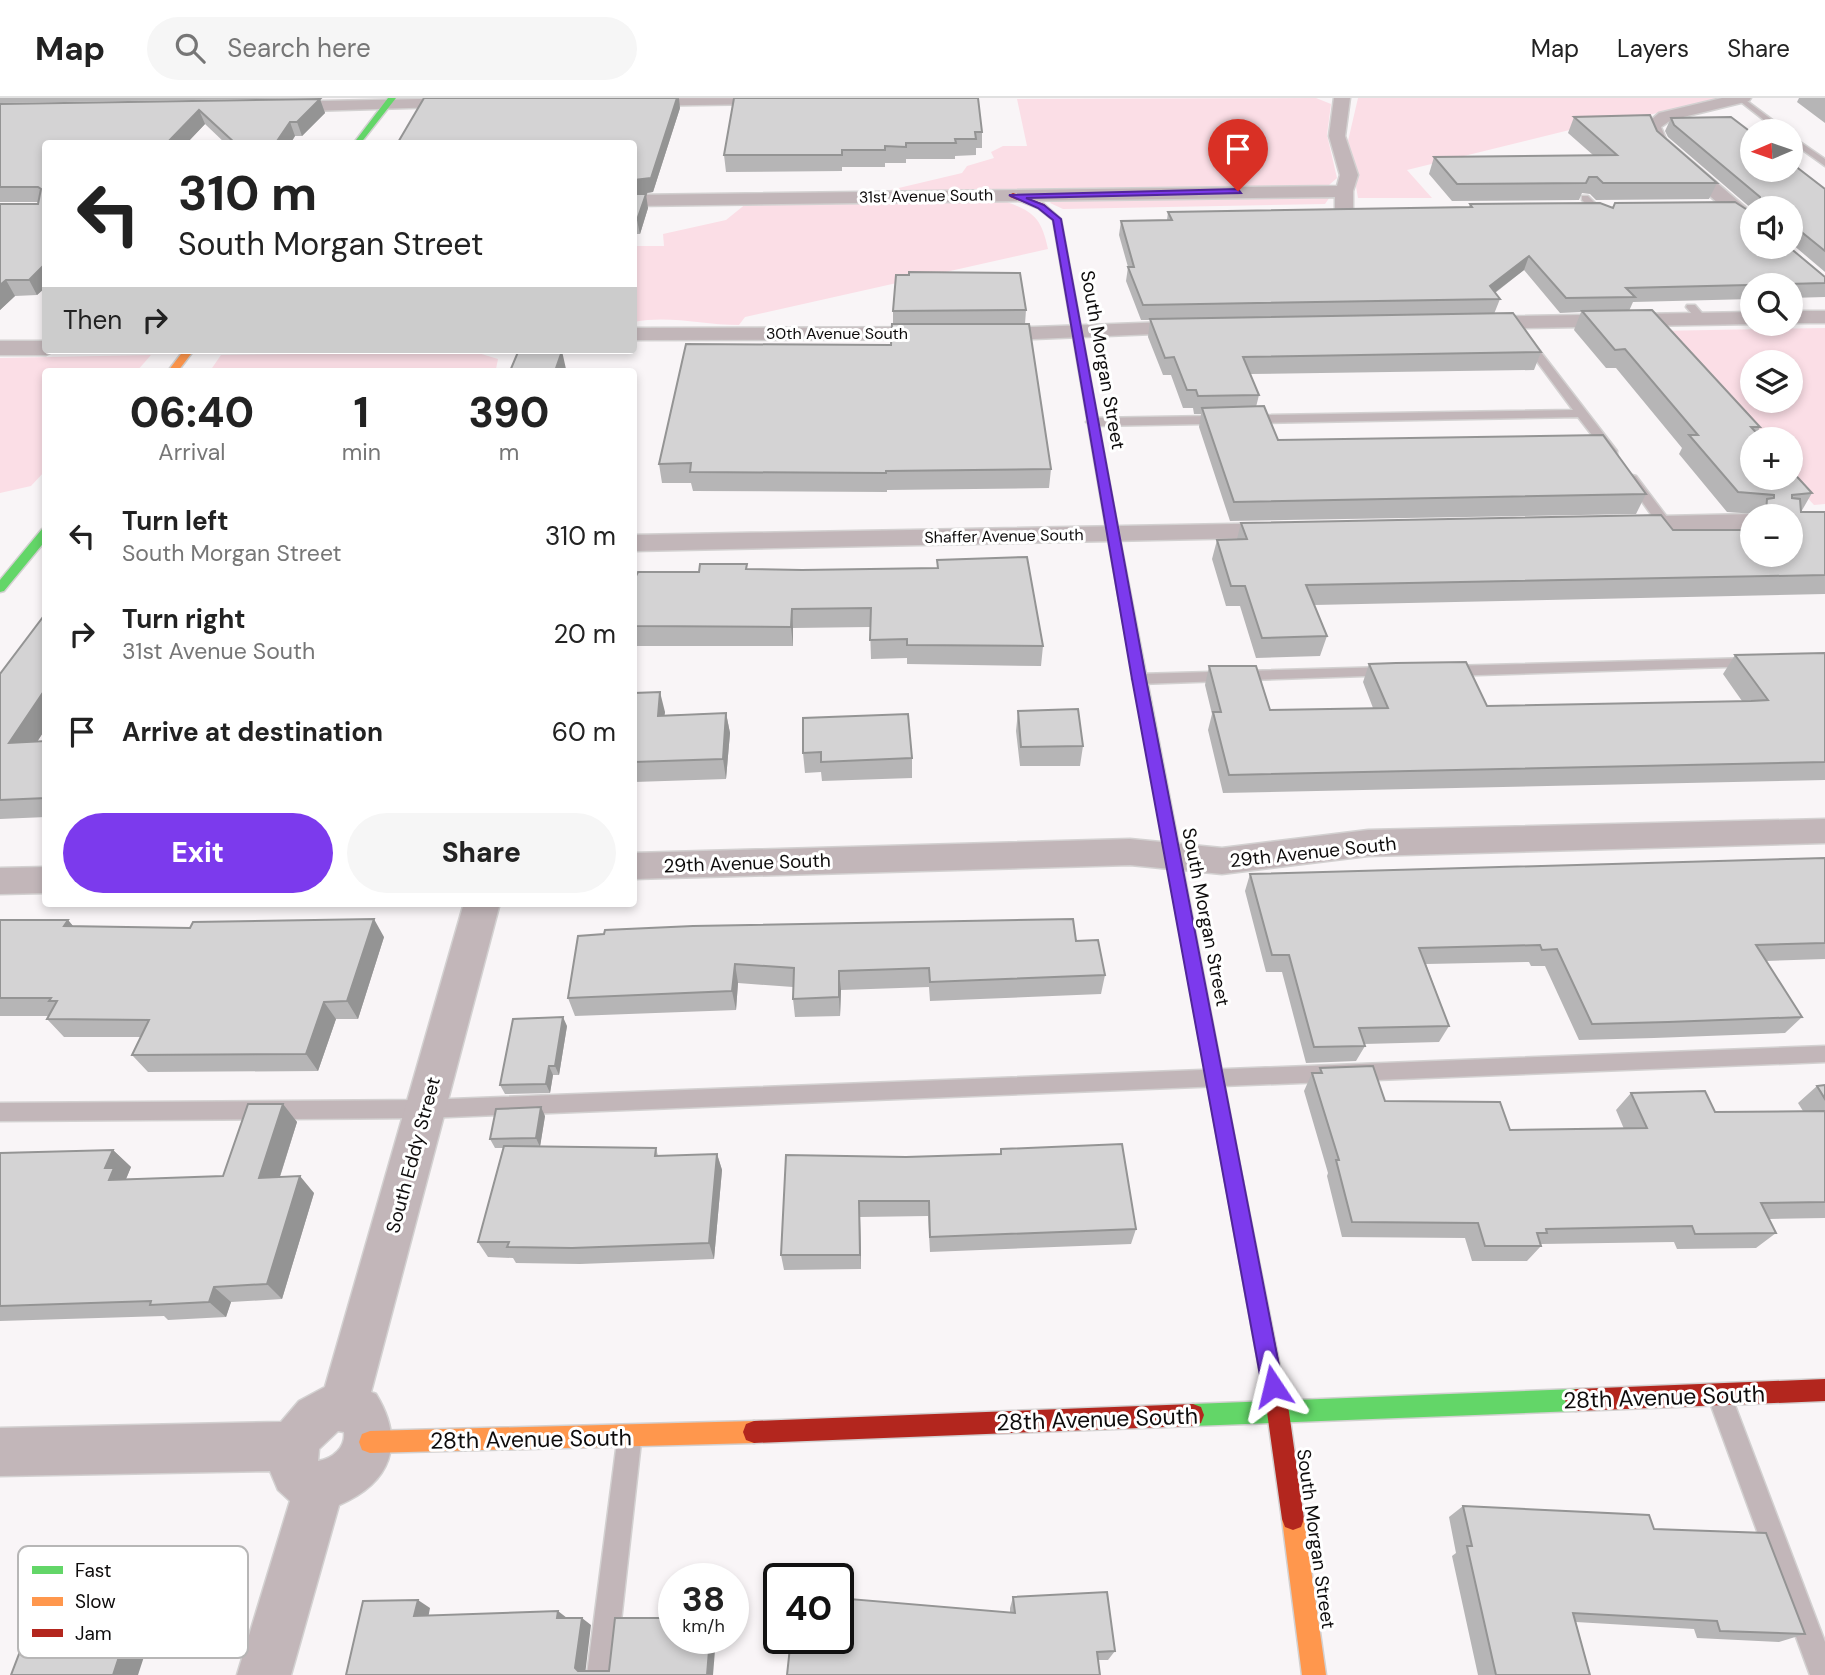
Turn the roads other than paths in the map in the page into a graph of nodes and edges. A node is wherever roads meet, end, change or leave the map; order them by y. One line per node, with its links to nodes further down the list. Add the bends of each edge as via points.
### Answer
1 (827, 98): 4 (street)
2 (1342, 98): 14 (street, via 1337,136 1349,175)
3 (1741, 98): 8 (lane); 18 (street, via 1665,116 1652,126 1658,141)
4 (625, 100)
5 (390, 101): 6 (street); 7 (street); 9 (street)
6 (493, 103)
7 (265, 107)
8 (1768, 119)
9 (359, 140)
10 (1803, 147): 11 (lane)
11 (1825, 163)
12 (1013, 195): 13 (street, 31st Avenue South); 14 (street, 31st Avenue South); 27 (street, South Morgan Street, via 1063,218)
13 (637, 201)
14 (1349, 203): 19 (street)
15 (1566, 207): 16 (street)
16 (1622, 207)
17 (1705, 207): 18 (street)
18 (1733, 207): 20 (street)
19 (1152, 213)
20 (1740, 213)
21 (1740, 317): 24 (street, via 1696,313)
22 (1803, 317): 23 (street)
23 (1825, 317)
24 (1513, 322): 25 (street); 33 (lane)
25 (1444, 323)
26 (1212, 327): 27 (street, 30th Avenue South)
27 (1075, 330): 28 (street, 30th Avenue South); 34 (street, South Morgan Street)
28 (637, 334)
29 (0, 348): 30 (street)
30 (42, 348)
31 (187, 354): 32 (street)
32 (175, 368)
33 (1582, 414): 34 (lane); 36 (lane)
34 (1092, 422): 39 (street, South Morgan Street)
35 (1740, 522): 36 (street)
36 (1665, 524): 37 (street)
37 (1597, 525)
38 (1307, 531): 39 (street, Shaffer Avenue South)
39 (1114, 534): 40 (street, Shaffer Avenue South); 46 (street, South Morgan Street)
40 (637, 544)
41 (35, 557): 42 (street)
42 (0, 588)
43 (1770, 663): 44 (lane)
44 (1427, 671)
45 (1400, 672): 46 (lane)
46 (1139, 679): 48 (street, South Morgan Street)
47 (1825, 831): 48 (street, 29th Avenue South, via 1368,843 1222,861)
48 (1173, 856): 49 (street, 29th Avenue South, via 1130,852); 54 (street, South Morgan Street)
49 (637, 866)
50 (42, 880): 51 (street)
51 (0, 881)
52 (481, 907): 55 (street, South Eddy Street)
53 (1825, 1054): 54 (lane)
54 (1215, 1079): 55 (lane); 59 (street, South Morgan Street)
55 (425, 1109): 56 (lane); 60 (street, South Eddy Street)
56 (0, 1112)
57 (1825, 1390): 58 (street, 28th Avenue South)
58 (1719, 1395): 59 (street, 28th Avenue South); 67 (lane)
59 (1278, 1412): 61 (street, 28th Avenue South); 66 (street, South Morgan Street)
60 (356, 1424): 61 (street, 28th Avenue South); 63 (street, via 323,1412 310,1421); 63 (street, via 358,1467 348,1477)
61 (630, 1437): 65 (lane)
62 (0, 1452): 63 (street)
63 (306, 1466): 64 (street)
64 (264, 1675)
65 (601, 1675)
66 (1314, 1675)
67 (1824, 1675)

